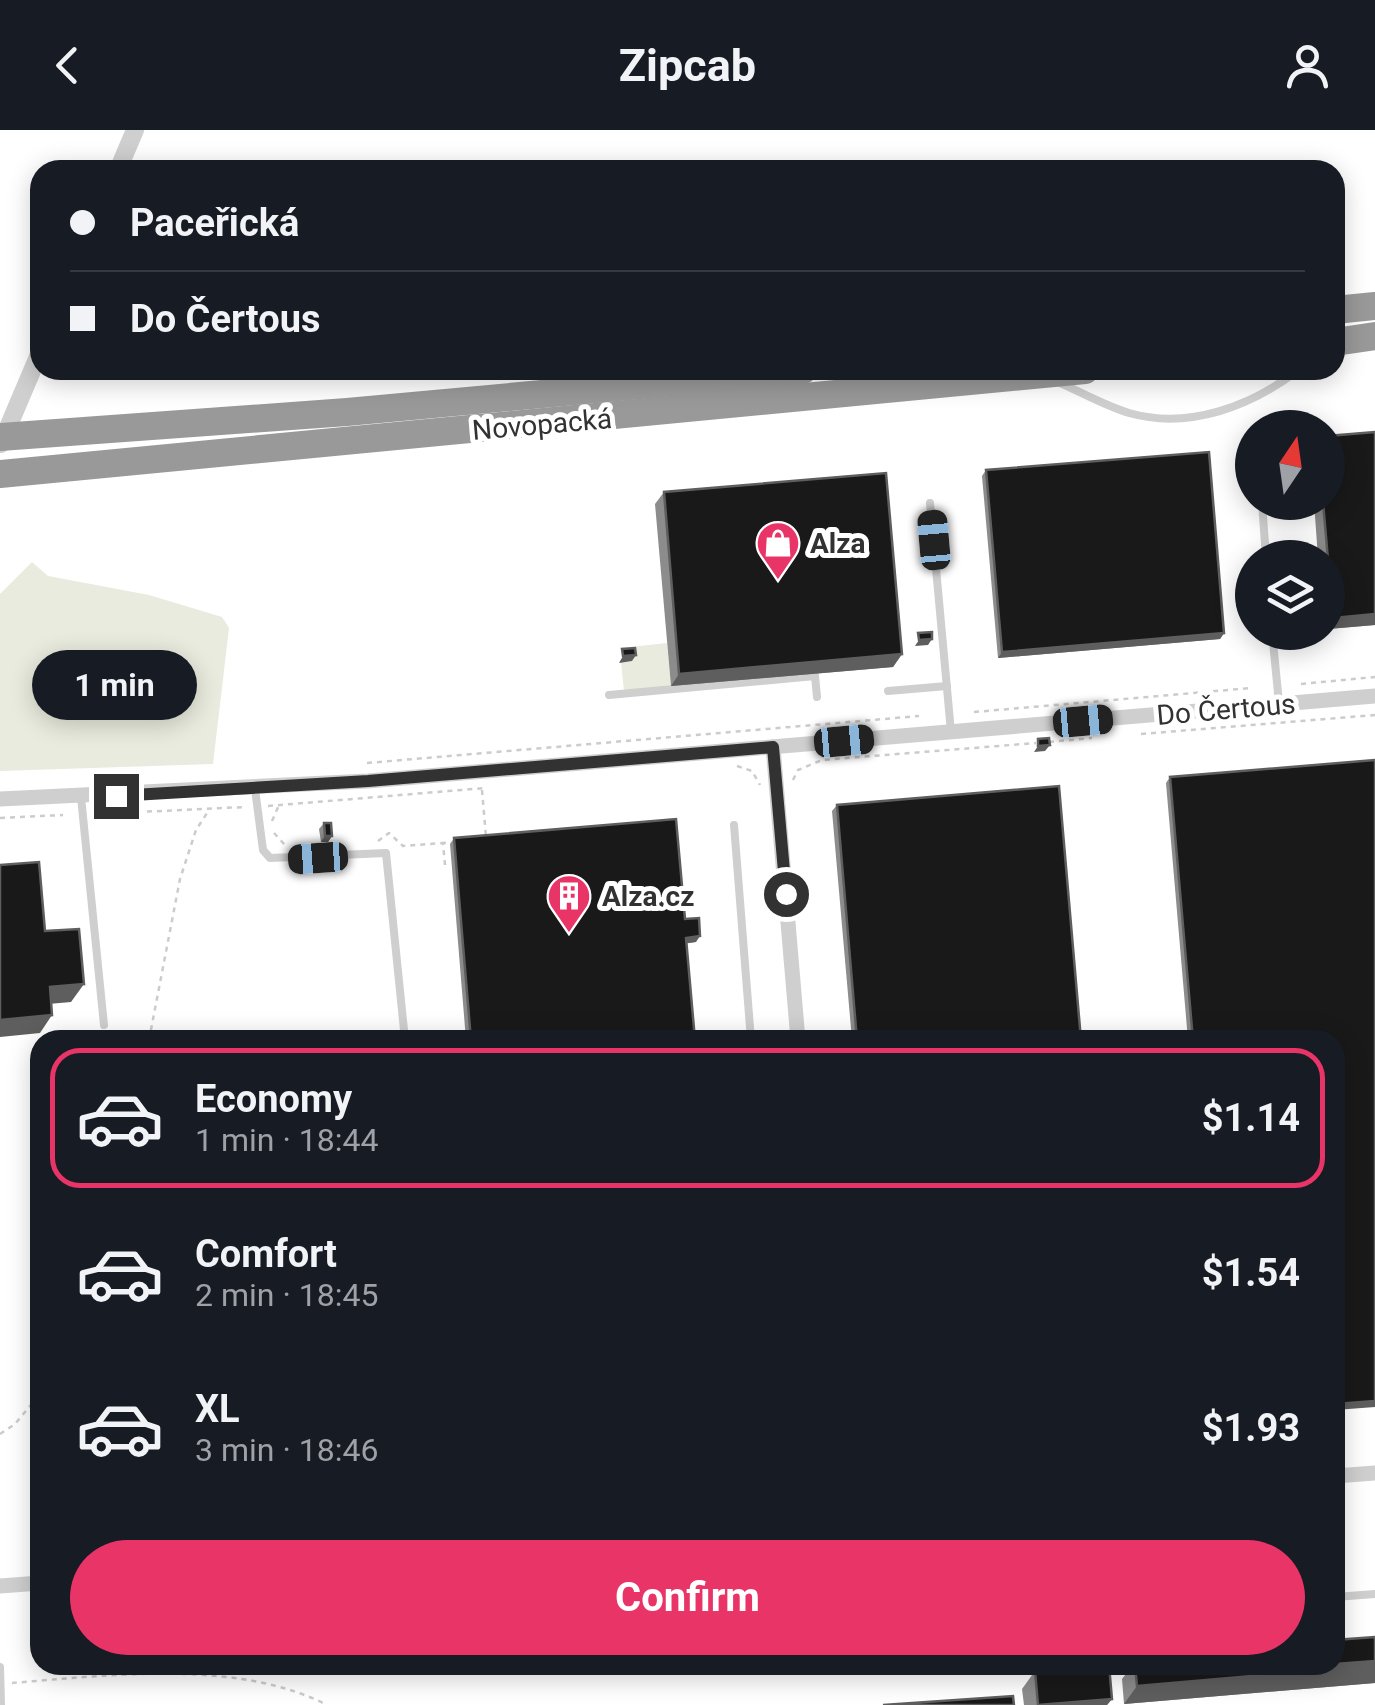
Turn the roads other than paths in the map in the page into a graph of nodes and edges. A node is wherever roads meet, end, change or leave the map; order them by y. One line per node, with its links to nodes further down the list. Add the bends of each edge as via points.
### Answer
1 (136, 130): 2 (street)
2 (122, 160)
3 (1375, 336): 4 (highway)
4 (1345, 340)
5 (30, 375): 11 (street)
6 (694, 380): 10 (highway, Novopacká)
7 (987, 380): 12 (highway, Novopacká)
8 (1052, 380): 9 (lane, via 1130,414 1178,417 1243,405)
9 (1282, 380)
10 (0, 437)
11 (0, 448)
12 (0, 474)
13 (930, 503): 15 (lane)
14 (1274, 650): 20 (lane)
15 (947, 686): 16 (lane); 21 (lane)
16 (888, 691)
17 (609, 695): 19 (lane, via 815,676)
18 (1375, 696): 20 (street, Do Čertous)
19 (816, 697)
20 (1280, 704): 21 (street, Do Čertous)
21 (952, 732): 22 (street, Do Čertous)
22 (773, 747): 23 (street, Do Čertous); 30 (street)
23 (254, 789): 24 (street, Do Čertous); 28 (lane, via 263,850 270,858 386,853)
24 (82, 798): 25 (street, Do Čertous); 27 (lane)
25 (0, 800)
26 (734, 825): 29 (lane)
27 (104, 1025)
28 (405, 1030)
29 (750, 1030)
30 (797, 1030)
31 (1375, 1473): 32 (street)
32 (1345, 1475)
33 (30, 1584): 34 (street)
34 (0, 1586)
35 (1375, 1594): 36 (lane)
36 (1345, 1596)
37 (0, 1667): 38 (lane)
38 (0, 1684): 39 (lane)
39 (1, 1705)

